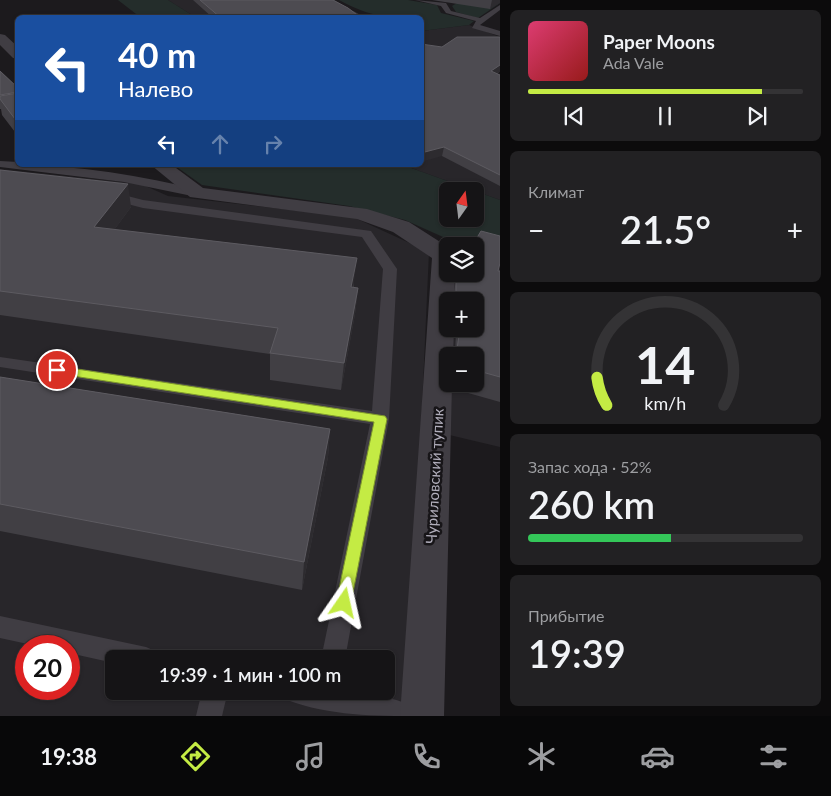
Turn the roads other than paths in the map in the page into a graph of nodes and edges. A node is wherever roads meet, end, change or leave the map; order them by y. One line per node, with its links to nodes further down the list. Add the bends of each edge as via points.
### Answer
1 (328, 0): 4 (lane)
2 (418, 0): 5 (lane, via 444,4 448,12)
3 (500, 7): 5 (lane)
4 (357, 15)
5 (481, 20): 6 (lane, via 475,26)
6 (500, 34)
7 (0, 38): 8 (street)
8 (15, 52)
9 (0, 164): 10 (lane)
10 (15, 166)
11 (28, 167): 14 (lane, via 112,176)
12 (163, 167): 14 (street)
13 (92, 192): 16 (lane, via 142,204 366,234 390,269)
14 (197, 192): 24 (street, Чуриловский тупик, via 360,212 401,227 444,255)
15 (0, 362): 16 (lane)
16 (380, 419): 19 (lane)
17 (0, 627): 18 (lane)
18 (105, 650)
19 (336, 650)
20 (213, 700): 22 (lane)
21 (348, 700): 23 (lane)
22 (209, 716)
23 (407, 716)
24 (422, 716)

